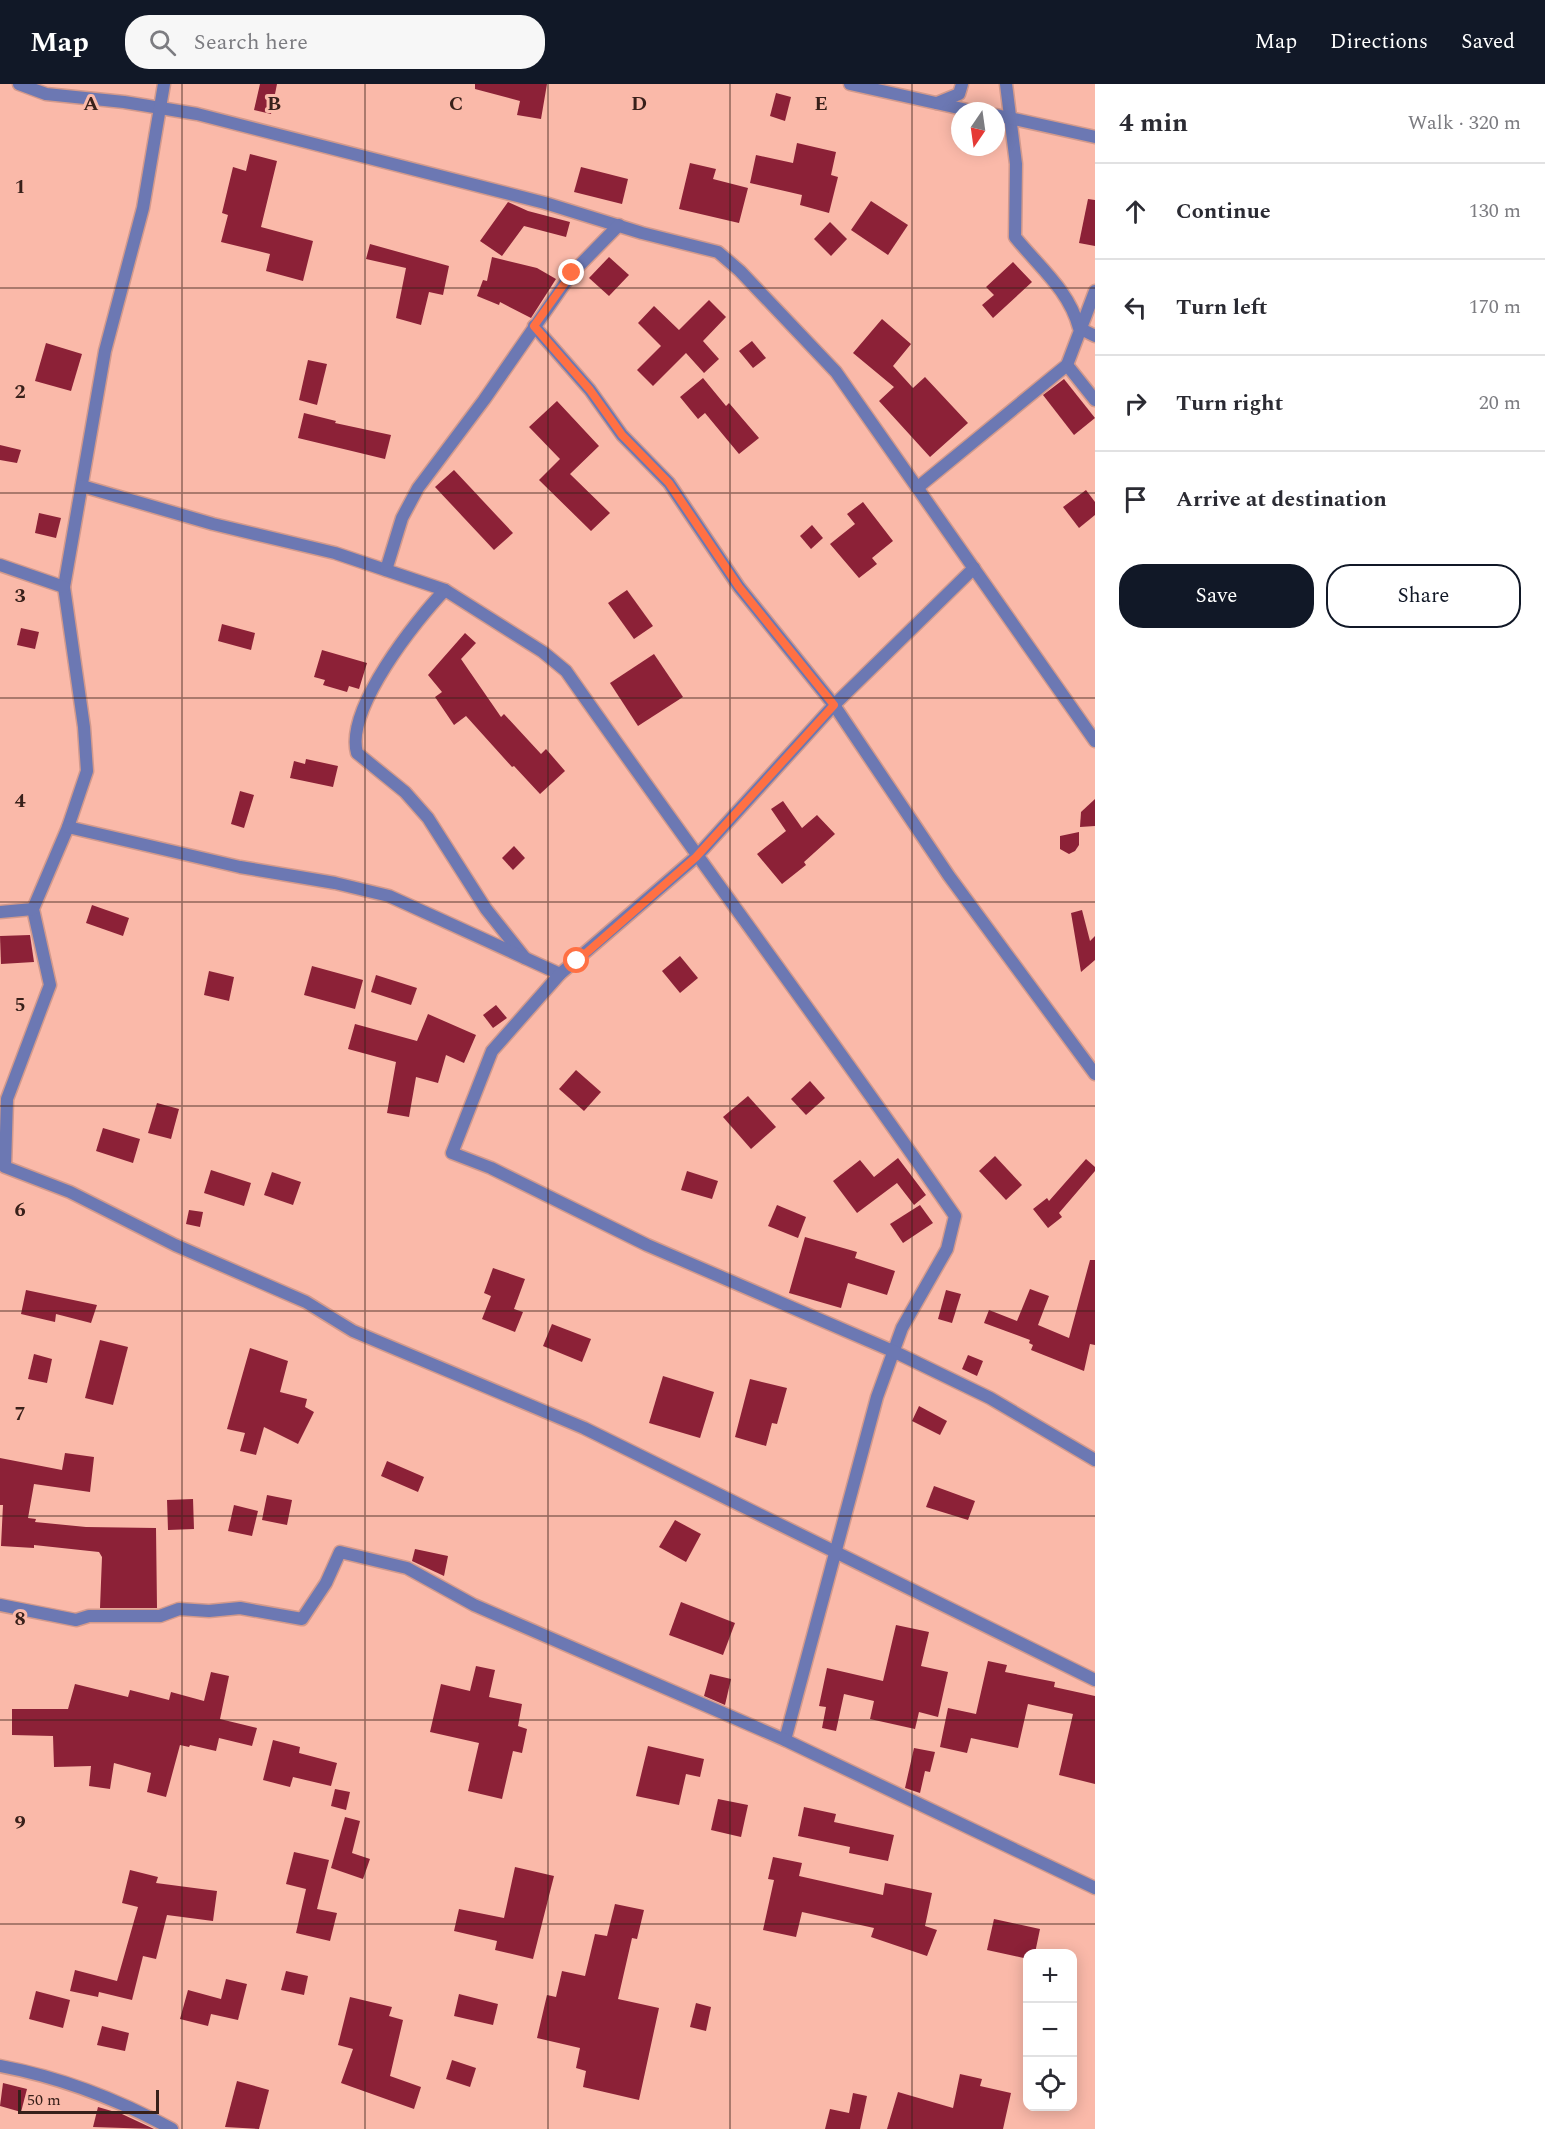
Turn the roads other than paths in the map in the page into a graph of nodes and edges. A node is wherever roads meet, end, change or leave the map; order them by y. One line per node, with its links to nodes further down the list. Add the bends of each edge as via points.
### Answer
1 (19, 84): 7 (street, via 46,94)
2 (164, 84): 7 (street)
3 (850, 84): 6 (street)
4 (962, 84): 6 (street, via 959,94)
5 (1006, 84): 10 (street)
6 (932, 104): 8 (street)
7 (160, 107): 12 (street); 19 (street, via 143,208 105,351)
8 (951, 107)
9 (1005, 117): 10 (street)
10 (1010, 118): 11 (street); 15 (street, via 1016,164 1015,237 1058,284 1075,312)
11 (1095, 137)
12 (619, 225): 14 (street, via 572,273); 20 (street, via 718,252 740,271 836,372)
13 (1095, 291): 15 (street)
14 (534, 326): 23 (street, via 418,488 402,518); 26 (street, via 590,390 622,435 669,483 739,587)
15 (1079, 328): 16 (street); 17 (street)
16 (1095, 336)
17 (1067, 364): 18 (street); 20 (street)
18 (1095, 400)
19 (82, 486): 23 (street, via 213,524 293,541); 24 (street)
20 (917, 488): 22 (street)
21 (0, 565): 24 (street)
22 (974, 568): 26 (street); 27 (street)
23 (386, 570): 25 (street)
24 (64, 587): 28 (street, via 87,771)
25 (446, 590): 29 (street, via 566,671); 32 (street, via 422,614 385,664 361,719 355,745 357,753 405,792 428,818 486,909)
26 (834, 705): 29 (street); 34 (street, via 949,876)
27 (1095, 741)
28 (68, 827): 30 (street); 32 (street, via 389,896)
29 (696, 857): 33 (street); 36 (street, via 846,1057 955,1216 947,1249 902,1328)
30 (33, 909): 31 (street); 35 (street, via 50,986)
31 (0, 912)
32 (527, 960): 33 (street)
33 (560, 974): 36 (street, via 492,1052 452,1153 647,1245)
34 (1095, 1074)
35 (4, 1099): 38 (street, via 5,1167 70,1192 176,1245 306,1302 363,1335 584,1428)
36 (895, 1352): 37 (street, via 990,1398); 38 (street, via 877,1397)
37 (1095, 1460)
38 (835, 1553): 40 (street); 41 (street)
39 (0, 1605): 41 (street, via 76,1620 160,1616 179,1609 240,1608 302,1619 326,1583 340,1552 359,1554 406,1568 474,1605)
40 (1095, 1680)
41 (785, 1740): 42 (street)
42 (1095, 1888)
43 (0, 2066): 44 (street, via 37,2073)
44 (172, 2129)

